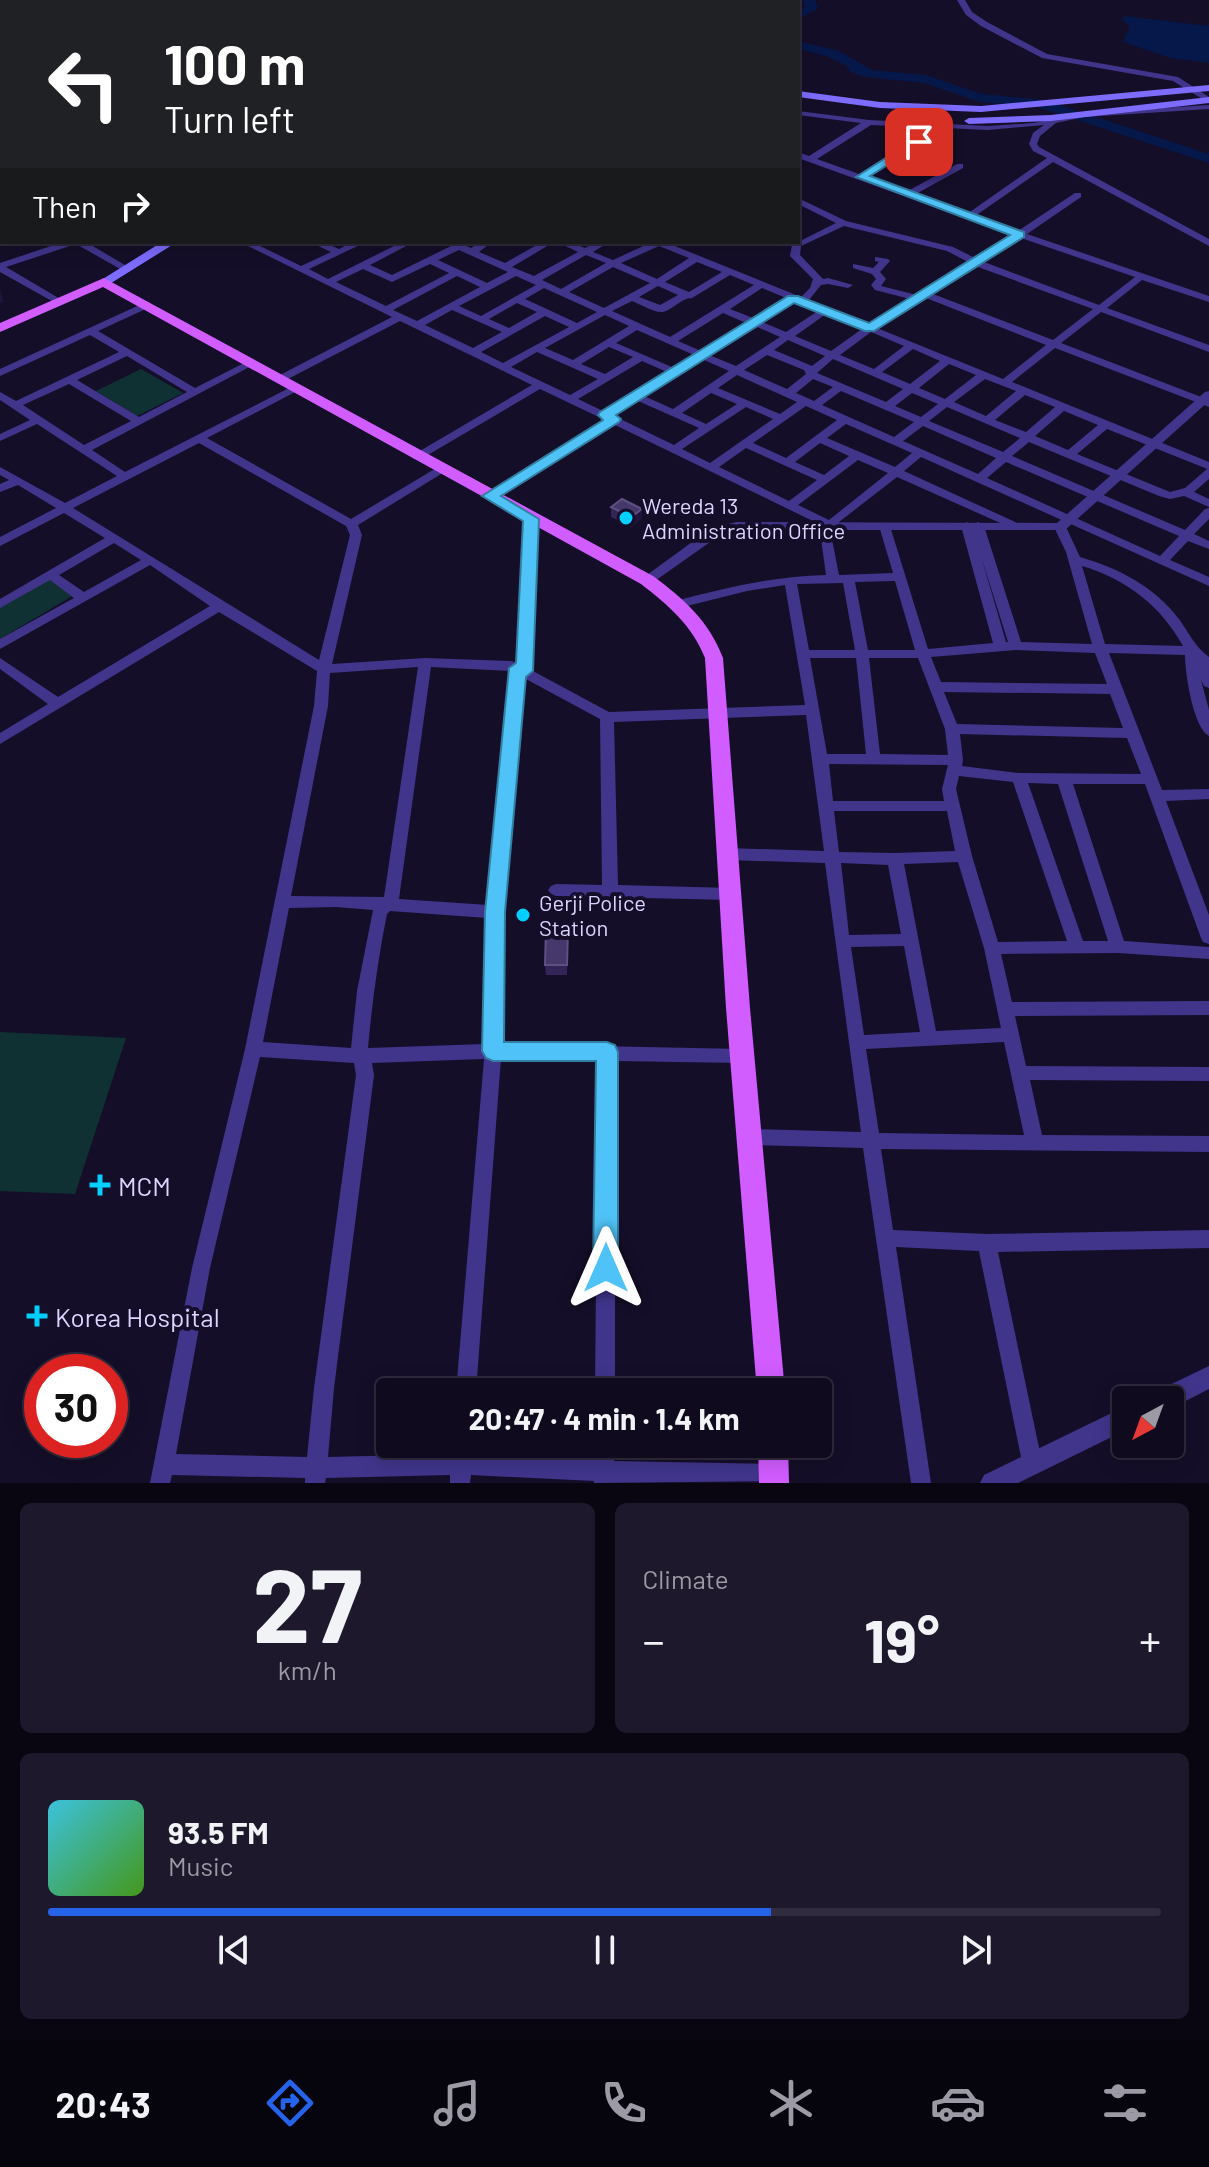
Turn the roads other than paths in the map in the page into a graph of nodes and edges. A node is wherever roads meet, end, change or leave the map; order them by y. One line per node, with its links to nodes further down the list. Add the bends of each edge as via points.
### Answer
1 (961, 0): 2 (street, via 984,24 1045,56 1168,77)
2 (1193, 89): 3 (main road, via 1025,107 919,107); 4 (main road)
3 (800, 94)
4 (1208, 99): 7 (main road)
5 (800, 107): 8 (main road, via 948,120)
6 (800, 113): 9 (street)
7 (1088, 114): 8 (main road); 8 (street)
8 (1052, 120): 10 (street); 13 (street, via 1033,144)
9 (869, 122): 10 (street); 12 (street)
10 (942, 127): 15 (street)
11 (800, 156): 12 (street)
12 (811, 159): 15 (street)
13 (1052, 159): 19 (street); 23 (street)
14 (960, 166): 16 (street)
15 (861, 177): 16 (street)
16 (907, 195): 19 (street)
17 (1078, 195): 21 (street)
18 (800, 202): 20 (street)
19 (968, 217): 21 (street)
20 (843, 223): 22 (street); 46 (street, via 950,249)
21 (1020, 234): 46 (street); 72 (street)
22 (800, 241)
23 (1209, 243)
24 (66, 244): 49 (street)
25 (83, 244): 50 (street)
26 (167, 244): 50 (main road)
27 (253, 244): 51 (street)
28 (320, 244): 39 (street)
29 (357, 244): 39 (street)
30 (398, 244): 47 (street)
31 (454, 244): 40 (street); 44 (street)
32 (484, 244): 40 (street)
33 (546, 244): 52 (street)
34 (566, 244): 41 (street)
35 (600, 244): 41 (street)
36 (653, 244): 45 (street)
37 (661, 244): 42 (street)
38 (798, 244): 62 (street, via 795,256)
39 (339, 252): 51 (street)
40 (472, 252): 52 (street)
41 (584, 252): 45 (street); 60 (street)
42 (695, 259): 53 (street); 61 (street)
43 (878, 259): 54 (street, via 885,261)
44 (430, 260): 55 (street); 56 (street)
45 (613, 263): 61 (street); 67 (street)
46 (977, 263): 70 (street); 79 (street)
47 (362, 265): 56 (street); 59 (street)
48 (856, 266): 54 (street)
49 (1, 267): 75 (street)
50 (125, 268): 58 (main road)
51 (302, 269): 59 (street)
52 (511, 269): 60 (street); 65 (street)
53 (728, 272): 63 (street); 68 (street)
54 (875, 272): 70 (street, via 881,279 878,288)
55 (456, 273): 65 (street); 66 (street)
56 (392, 279): 66 (street)
57 (1138, 279): 79 (street)
58 (104, 282): 75 (main road); 76 (main road)
59 (329, 282): 80 (street)
60 (539, 282): 67 (street); 71 (street)
61 (659, 282): 68 (street); 69 (street)
62 (818, 283): 64 (street); 74 (street)
63 (760, 285): 74 (street); 78 (street)
64 (848, 285)
65 (487, 287): 77 (street)
66 (419, 292): 80 (street)
67 (561, 293): 82 (street)
68 (687, 295): 69 (street, via 661,309); 73 (street)
69 (631, 297): 82 (street)
70 (923, 297): 91 (street); 98 (street)
71 (516, 299): 83 (street); 85 (street)
72 (1209, 299)
73 (700, 300)
74 (797, 300): 81 (street); 86 (street)
75 (59, 302): 90 (main road)
76 (146, 305): 92 (street); 108 (main road)
77 (450, 306): 85 (street); 87 (street)
78 (716, 307): 86 (street); 95 (street)
79 (1100, 309): 98 (street); 100 (street)
80 (386, 310): 84 (street)
81 (826, 310): 91 (street); 94 (street)
82 (603, 311): 88 (street); 89 (street)
83 (545, 312): 88 (street); 93 (street)
84 (400, 317): 87 (street); 120 (street)
85 (481, 320): 93 (street)
86 (754, 322): 94 (street); 104 (street)
87 (417, 325): 103 (street)
88 (576, 326): 99 (street)
89 (637, 326): 95 (street); 96 (street)
90 (0, 328)
91 (870, 328): 97 (street); 105 (street)
92 (91, 331): 102 (street); 114 (street)
93 (510, 332): 103 (street)
94 (788, 335): 101 (street); 105 (street)
95 (671, 341): 104 (street)
96 (609, 343): 106 (street); 109 (street)
97 (912, 345): 107 (street); 113 (street)
98 (1055, 345): 119 (street); 131 (street)
99 (537, 348): 109 (street); 110 (street)
100 (1209, 349)
101 (765, 350): 111 (street); 115 (street, via 809,368)
102 (127, 352): 118 (street); 126 (street)
103 (474, 352): 110 (street)
104 (702, 355): 111 (street); 112 (street)
105 (833, 355): 113 (street); 115 (street)
106 (641, 357): 112 (street); 117 (street)
107 (949, 359): 116 (street); 123 (street)
108 (252, 363): 120 (main road); 126 (street)
109 (573, 364): 117 (street)
110 (504, 366): 121 (street)
111 (737, 370): 124 (street); 127 (street)
112 (675, 372): 129 (street)
113 (876, 372): 123 (street)
114 (0, 373)
115 (811, 374): 122 (street); 127 (street)
116 (984, 374): 119 (street); 132 (street)
117 (605, 378): 130 (street)
118 (69, 379): 135 (street); 144 (street)
119 (1005, 382): 125 (street)
120 (288, 383): 150 (street); 160 (main road)
121 (541, 384): 130 (street); 160 (street)
122 (840, 387): 134 (street); 136 (street)
123 (912, 387): 132 (street); 136 (street)
124 (709, 388): 133 (street); 138 (street)
125 (1024, 390): 137 (street); 143 (street)
126 (194, 392): 144 (street)
127 (789, 393): 134 (street)
128 (0, 395): 135 (street)
129 (636, 396): 138 (street); 139 (street)
130 (571, 399): 139 (street)
131 (1207, 400): 153 (street)
132 (945, 402): 143 (street); 145 (street)
133 (745, 403): 140 (street); 147 (street)
134 (810, 403): 140 (street); 141 (street)
135 (15, 405): 142 (street)
136 (888, 406): 145 (street)
137 (1063, 406): 146 (street); 148 (street)
138 (674, 413): 147 (street)
139 (610, 417): 155 (street); 176 (street)
140 (781, 418): 154 (street)
141 (845, 419): 151 (street); 152 (street)
142 (38, 420): 149 (street); 156 (street)
143 (988, 420): 148 (street)
144 (138, 421): 156 (street)
145 (921, 421): 152 (street); 161 (street)
146 (1106, 424): 153 (street); 159 (street)
147 (705, 427): 155 (street)
148 (1028, 437): 159 (street); 161 (street)
149 (0, 438)
150 (199, 438): 170 (street); 183 (street)
151 (819, 438): 158 (street); 162 (street)
152 (896, 441): 157 (street)
153 (1154, 443): 163 (street); 169 (street)
154 (745, 444): 162 (street); 164 (street)
155 (675, 449): 164 (street)
156 (84, 450): 170 (street)
157 (921, 452): 167 (street); 171 (street)
158 (857, 455): 167 (street); 172 (street)
159 (1069, 455): 169 (street)
160 (417, 457): 165 (main road)
161 (1003, 457): 171 (street); 177 (street)
162 (786, 463): 172 (street)
163 (1209, 466)
164 (712, 467): 179 (street)
165 (442, 469): 176 (main road); 183 (street)
166 (0, 470): 173 (street)
167 (896, 472): 185 (street); 188 (street)
168 (1209, 472): 175 (street)
169 (1118, 475): 175 (street, via 1163,494); 177 (street)
170 (124, 476): 180 (street)
171 (980, 478): 184 (street)
172 (824, 479): 179 (street)
173 (18, 480): 174 (street); 180 (street)
174 (0, 489)
175 (1186, 493): 178 (street)
176 (490, 496): 182 (main road)
177 (1094, 496): 184 (street); 189 (street)
178 (1209, 503)
179 (791, 505): 185 (street)
180 (65, 508): 190 (street); 191 (street)
181 (1209, 512): 189 (street)
182 (531, 519): 200 (main road); 219 (street)
183 (351, 524): 218 (street, via 356,535)
184 (1065, 524): 188 (street); 194 (street); 195 (street)
185 (827, 526): 186 (street); 198 (street); 200 (street, via 724,529)
186 (885, 526): 187 (street); 197 (street)
187 (973, 526): 188 (street); 208 (street); 209 (street)
188 (1020, 527)
189 (1188, 536): 192 (street); 195 (street)
190 (114, 538): 193 (street); 196 (street)
191 (0, 542)
192 (1209, 545)
193 (150, 560): 203 (street); 206 (street)
194 (1075, 560): 210 (street); 212 (street, via 1136,585 1170,616)
195 (1162, 561): 202 (street)
196 (50, 574): 203 (street); 204 (street)
197 (901, 577): 199 (street); 211 (street)
198 (833, 578): 199 (street); 201 (street)
199 (848, 578): 214 (street)
200 (647, 580): 205 (main road)
201 (790, 580): 205 (street); 213 (street)
202 (1209, 582)
203 (83, 598): 207 (street)
204 (0, 604)
205 (679, 604): 225 (main road, via 711,647)
206 (219, 606): 218 (street); 223 (street)
207 (0, 645)
208 (1000, 646): 209 (street); 211 (street)
209 (1016, 646): 210 (street)
210 (1101, 649): 212 (street); 222 (street)
211 (922, 651): 214 (street); 221 (street)
212 (1191, 651): 217 (street); 220 (street); 228 (street, via 1195,689)
213 (802, 654): 214 (street); 224 (street)
214 (862, 654): 231 (street)
215 (0, 662): 223 (street)
216 (425, 662): 218 (street); 219 (street, via 499,664); 251 (street)
217 (1209, 664)
218 (324, 669): 250 (street)
219 (521, 670): 226 (street); 252 (street)
220 (1209, 683)
221 (935, 687): 222 (street); 227 (street)
222 (1115, 689): 229 (street)
223 (58, 704): 230 (street)
224 (810, 710): 225 (street); 232 (street)
225 (716, 713): 226 (street); 241 (main road)
226 (607, 717): 248 (street)
227 (952, 729): 229 (street); 233 (street)
228 (1209, 731)
229 (1131, 733): 236 (street)
230 (0, 739)
231 (873, 757): 232 (street); 233 (street)
232 (821, 759): 239 (street)
233 (955, 765): 234 (street); 240 (street, via 949,780)
234 (1019, 778): 235 (street); 258 (street)
235 (1064, 779): 236 (street); 256 (street)
236 (1148, 779): 238 (street)
237 (1209, 794): 238 (street)
238 (1157, 796): 245 (street)
239 (827, 806): 240 (street); 242 (street)
240 (953, 806): 243 (street)
241 (727, 854): 242 (street); 249 (main road)
242 (832, 855): 244 (street); 255 (street)
243 (964, 856): 244 (street); 257 (street)
244 (895, 859): 254 (street)
245 (1192, 887): 246 (street); 253 (street)
246 (1209, 887)
247 (556, 890): 248 (street)
248 (610, 891): 249 (street)
249 (732, 894): 269 (main road)
250 (281, 902): 251 (street); 265 (street)
251 (387, 906): 252 (street); 268 (street, via 380,912 371,956)
252 (495, 912): 266 (street)
253 (1209, 938)
254 (911, 940): 255 (street); 263 (street)
255 (842, 941): 264 (street)
256 (1118, 947): 258 (street); 259 (street)
257 (992, 948): 258 (street); 261 (street)
258 (1077, 948)
259 (1209, 953)
260 (1209, 1008): 261 (street)
261 (1005, 1009): 262 (street)
262 (1010, 1035): 263 (street); 270 (street)
263 (929, 1036): 264 (street)
264 (857, 1042): 273 (street)
265 (253, 1049): 268 (street); 288 (street, via 201,1268)
266 (493, 1051): 267 (street); 268 (street); 280 (street)
267 (607, 1052): 269 (street); 281 (street)
268 (359, 1056): 289 (street, via 365,1075)
269 (742, 1056): 272 (main road)
270 (1020, 1073): 271 (street); 274 (street)
271 (1209, 1074)
272 (749, 1137): 273 (street); 282 (main road)
273 (872, 1142): 274 (street); 276 (street)
274 (1035, 1144): 275 (street)
275 (1209, 1144)
276 (885, 1238): 278 (street); 291 (street)
277 (1209, 1239): 278 (street)
278 (987, 1243): 285 (street)
279 (1209, 1377): 283 (street)
280 (467, 1378)
281 (605, 1378)
282 (770, 1378)
283 (1184, 1390)
284 (1112, 1425): 285 (street)
285 (1032, 1462): 292 (street)
286 (461, 1464): 289 (street); 290 (street)
287 (774, 1467): 290 (street)
288 (162, 1474): 289 (street)
289 (316, 1476)
290 (604, 1477)
291 (921, 1483)
292 (992, 1483)

